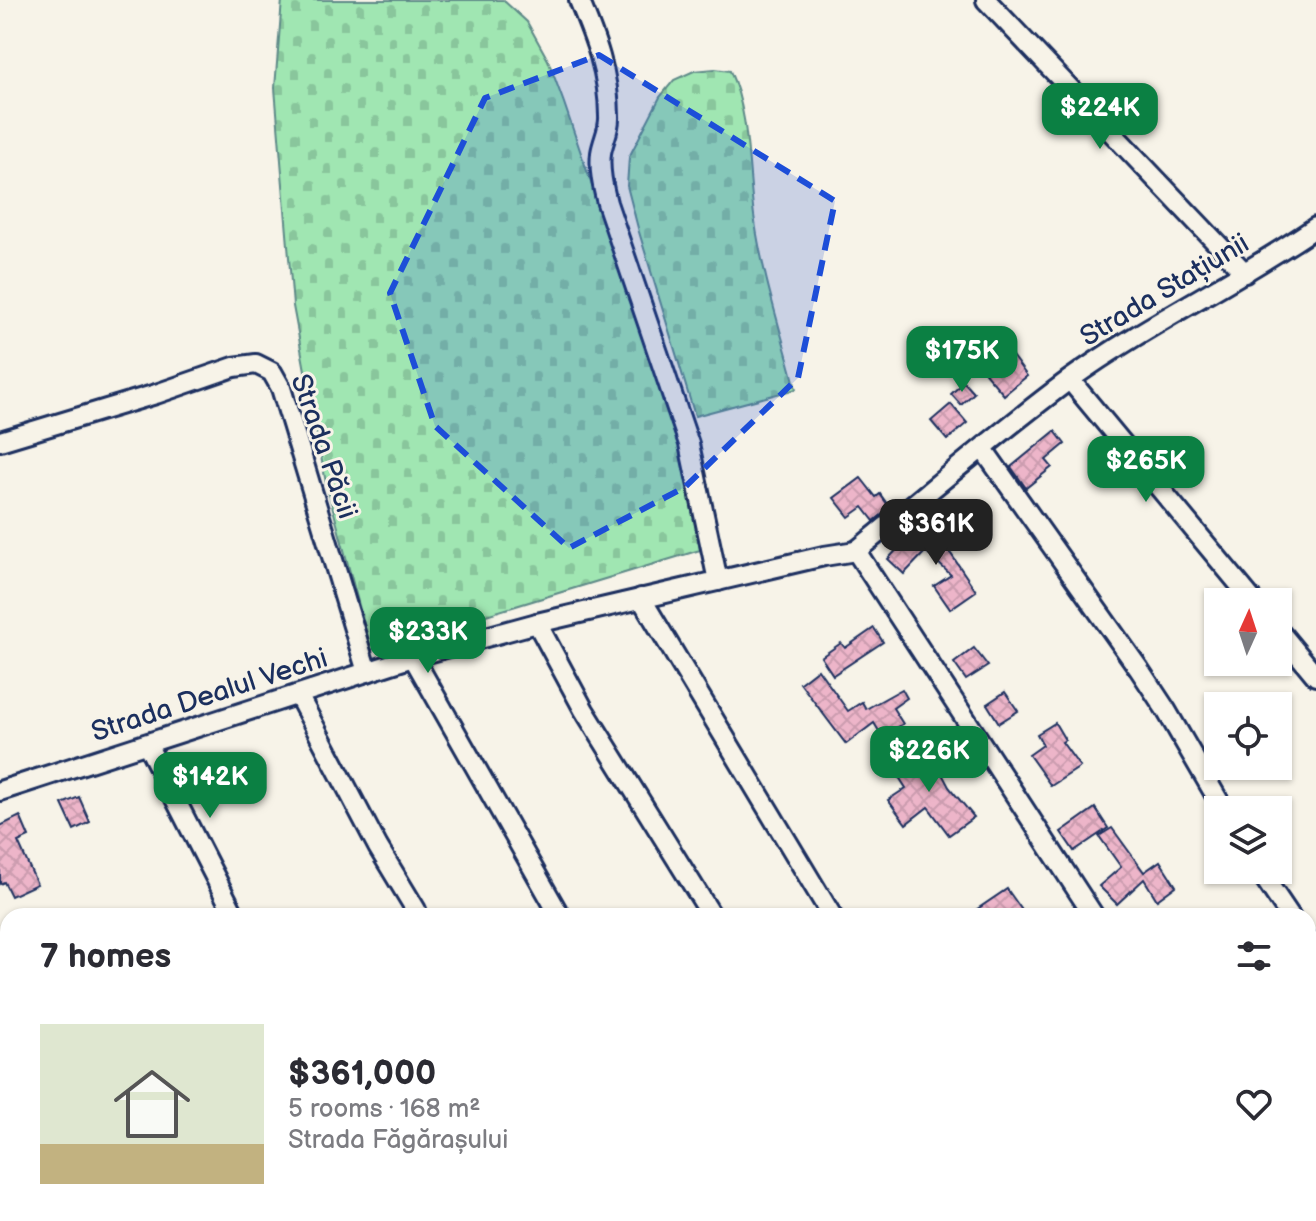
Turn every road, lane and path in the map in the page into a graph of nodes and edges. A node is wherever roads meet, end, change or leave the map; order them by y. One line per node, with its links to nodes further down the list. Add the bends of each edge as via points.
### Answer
1 (579, 0): 9 (street, via 608,85 610,121 601,152 601,178 689,444)
2 (986, 0): 4 (street)
3 (1316, 227): 4 (street, Strada Stațiunii)
4 (1245, 273): 5 (street, Strada Stațiunii)
5 (1070, 380): 7 (street, Strada Stațiunii); 10 (street)
6 (0, 441): 15 (street, Strada Păcii, via 234,367 256,364 272,372)
7 (983, 449): 8 (street, Strada Stațiunii); 20 (street, via 1146,679)
8 (856, 551): 9 (street, Strada Dealul Vechi); 27 (street)
9 (718, 581): 11 (street, Strada Dealul Vechi)
10 (1242, 588)
11 (641, 598): 12 (street, Strada Dealul Vechi); 26 (street)
12 (537, 623): 14 (street, Strada Dealul Vechi); 25 (street, via 584,710)
13 (1292, 647): 16 (street)
14 (413, 657): 15 (street, Strada Dealul Vechi); 24 (street)
15 (367, 672): 17 (street, Strada Dealul Vechi)
16 (1316, 676)
17 (298, 695): 18 (street, Strada Dealul Vechi); 23 (street)
18 (147, 744): 19 (street, Strada Dealul Vechi); 22 (street)
19 (0, 791)
20 (1216, 796)
21 (1268, 884): 28 (street)
22 (231, 908)
23 (415, 908)
24 (555, 908)
25 (707, 908)
26 (827, 908)
27 (1089, 908)
28 (1285, 908)

